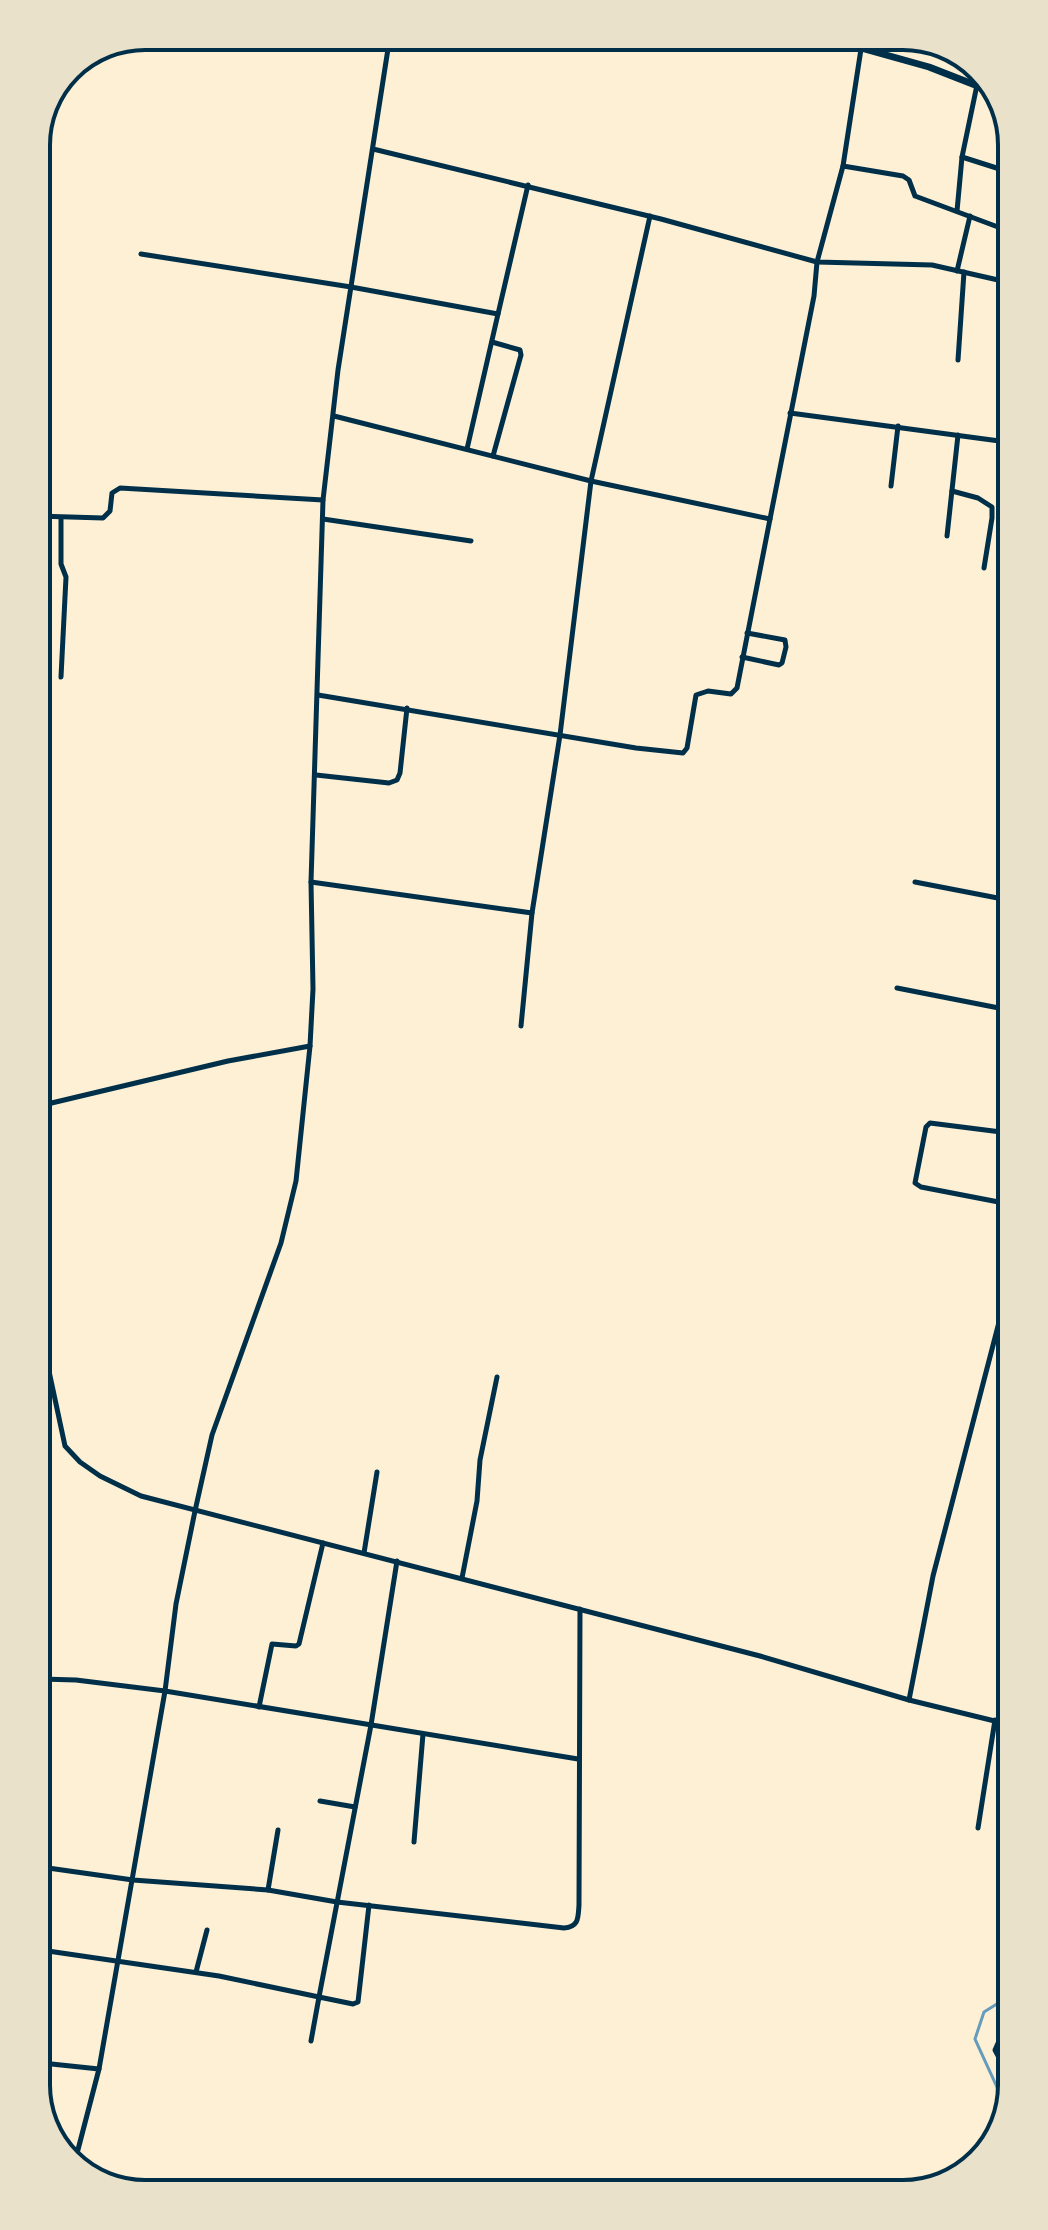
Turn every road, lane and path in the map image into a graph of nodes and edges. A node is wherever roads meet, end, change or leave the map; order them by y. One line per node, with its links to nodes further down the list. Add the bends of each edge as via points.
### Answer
1 (388, 50): 6 (street)
2 (861, 50): 8 (street)
3 (868, 50): 4 (main road)
4 (976, 85)
5 (977, 85): 7 (street)
6 (373, 149): 10 (street); 19 (street)
7 (962, 157): 9 (street); 11 (street)
8 (843, 166): 11 (street, via 903,176 914,195); 16 (street)
9 (998, 168)
10 (528, 185): 12 (street); 20 (street)
11 (956, 211): 13 (street)
12 (650, 216): 16 (street); 30 (street)
13 (970, 216): 14 (street); 17 (street)
14 (998, 227)
15 (141, 254): 19 (street)
16 (817, 262): 17 (street, via 932,265); 23 (street)
17 (961, 272): 18 (street); 22 (street)
18 (998, 280)
19 (351, 287): 20 (street); 24 (street)
20 (498, 314): 21 (street)
21 (492, 342): 28 (street); 29 (street, via 516,348 521,355)
22 (958, 360)
23 (790, 413): 25 (street); 37 (street)
24 (334, 416): 28 (street); 33 (street)
25 (898, 426): 26 (street); 31 (street)
26 (958, 435): 27 (street); 32 (street)
27 (998, 441)
28 (467, 449): 29 (street)
29 (493, 456): 30 (street)
30 (591, 481): 37 (street); 46 (street)
31 (891, 486)
32 (952, 491): 38 (street); 40 (street, via 992,507)
33 (323, 500): 35 (street, via 120,488 112,493 110,511 103,518); 36 (street)
34 (50, 517): 35 (street)
35 (61, 518): 43 (street, via 66,577)
36 (323, 519): 39 (street); 44 (street)
37 (770, 519): 41 (street)
38 (947, 536)
39 (471, 541)
40 (984, 568)
41 (747, 633): 42 (street); 42 (street, via 785,640 786,647 779,665)
42 (742, 657): 46 (street, via 735,693 696,695 683,753)
43 (61, 677)
44 (318, 695): 45 (street); 47 (street)
45 (407, 708): 46 (street); 47 (street, via 397,780)
46 (560, 735): 51 (street)
47 (316, 775): 48 (street)
48 (311, 882): 51 (street); 55 (street)
49 (915, 882): 50 (street)
50 (998, 898)
51 (532, 913): 54 (street)
52 (897, 988): 53 (street)
53 (998, 1008)
54 (521, 1026)
55 (310, 1046): 56 (street); 63 (street, via 296,1181 281,1243 212,1435)
56 (50, 1103)
57 (998, 1132): 58 (street, via 930,1123 915,1183)
58 (998, 1202)
59 (998, 1326): 71 (street, via 933,1576)
60 (50, 1376): 63 (street, via 65,1446 80,1462 141,1496)
61 (497, 1377): 67 (street)
62 (377, 1472): 65 (street)
63 (195, 1511): 64 (street); 70 (street)
64 (323, 1543): 65 (street); 72 (street, via 299,1644 272,1644)
65 (364, 1553): 66 (street)
66 (397, 1561): 67 (street); 75 (street)
67 (462, 1578): 68 (street)
68 (580, 1609): 71 (street); 77 (street)
69 (50, 1679): 70 (street)
70 (165, 1691): 72 (street); 84 (street)
71 (909, 1700): 73 (street)
72 (259, 1707): 75 (street)
73 (995, 1720): 74 (street); 80 (street)
74 (998, 1721)
75 (371, 1725): 76 (street); 79 (street)
76 (423, 1734): 77 (street); 82 (street)
77 (578, 1759): 87 (street, via 579,1905 574,1926)
78 (320, 1801): 79 (street)
79 (355, 1807): 86 (street)
80 (978, 1828)
81 (278, 1830): 85 (street)
82 (414, 1842)
83 (50, 1868): 84 (street)
84 (133, 1880): 85 (street); 90 (street)
85 (268, 1890): 86 (street)
86 (337, 1902): 87 (street); 92 (street)
87 (369, 1905): 92 (street, via 358,2002)
88 (207, 1930): 91 (street)
89 (50, 1951): 90 (street)
90 (118, 1961): 91 (street); 95 (street)
91 (196, 1972): 92 (street)
92 (319, 1997): 93 (street)
93 (311, 2041)
94 (50, 2064): 95 (street)
95 (99, 2069): 96 (street)
96 (78, 2151)

